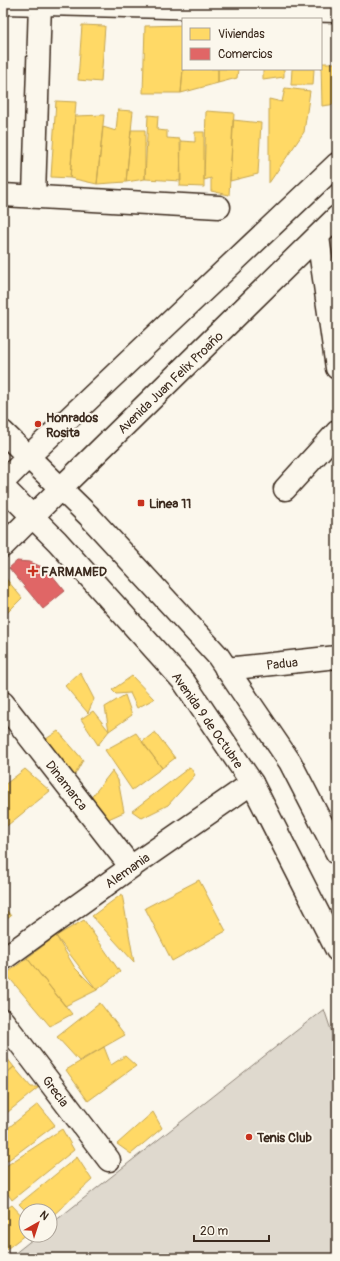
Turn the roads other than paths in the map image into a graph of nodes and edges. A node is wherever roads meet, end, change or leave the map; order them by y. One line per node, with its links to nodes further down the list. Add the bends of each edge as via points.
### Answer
1 (3, 3): 2 (street)
2 (40, 4): 3 (street); 6 (street)
3 (337, 11)
4 (337, 164): 13 (street)
5 (3, 195): 6 (street)
6 (34, 196): 7 (street)
7 (219, 207)
8 (337, 217): 9 (street, Avenida Juan Felix Proaño)
9 (318, 237): 10 (street); 16 (street, Avenida Juan Felix Proaño)
10 (337, 368)
11 (3, 432): 13 (street)
12 (337, 432): 17 (street)
13 (29, 456): 14 (street); 16 (street)
14 (3, 482)
15 (3, 487): 18 (street, Avenida 9 de Octubre)
16 (61, 488): 18 (street, Avenida Juan Felix Proaño); 21 (street, via 90,516 218,656)
17 (285, 489)
18 (32, 517): 19 (street, Avenida Juan Felix Proaño); 23 (street, Avenida 9 de Octubre, via 57,541 184,682)
19 (3, 546)
20 (337, 656): 21 (street, Padua)
21 (226, 668): 24 (street, via 290,762)
22 (3, 703): 25 (street, Dinamarca)
23 (252, 783): 25 (street, Alemania); 26 (street, Avenida 9 de Octubre)
24 (337, 853)
25 (131, 867): 27 (street, Alemania)
26 (337, 950)
27 (3, 959)
28 (3, 1021): 29 (street, Grecia)
29 (109, 1160)

